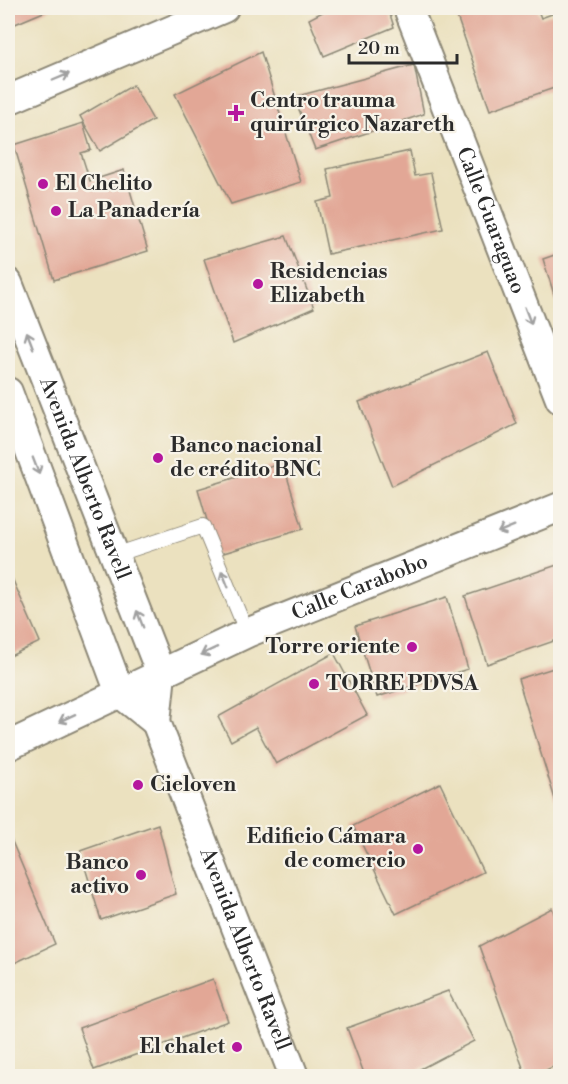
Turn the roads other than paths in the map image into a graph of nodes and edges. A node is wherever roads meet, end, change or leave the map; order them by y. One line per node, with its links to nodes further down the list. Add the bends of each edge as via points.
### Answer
1 (224, 8): 3 (street, one-way to 1)
2 (408, 8): 6 (street, Calle Guaraguao, one-way to 6)
3 (8, 100)
4 (8, 283): 8 (street, Avenida Alberto Ravell, one-way to 4)
5 (8, 392): 11 (street, Avenida Alberto Ravell, one-way to 11)
6 (561, 399)
7 (561, 507): 9 (street, Calle Carabobo, one-way to 9)
8 (115, 555): 9 (lane, one-way to 8, via 203,526); 10 (street, Avenida Alberto Ravell, one-way to 8)
9 (247, 633): 10 (street, Calle Carabobo, one-way to 10)
10 (161, 674): 11 (street, Calle Carabobo); 12 (street)
11 (120, 693): 12 (street); 13 (street, Calle Carabobo, one-way to 13)
12 (156, 722): 14 (street, Avenida Alberto Ravell)
13 (8, 746)
14 (294, 1077)

